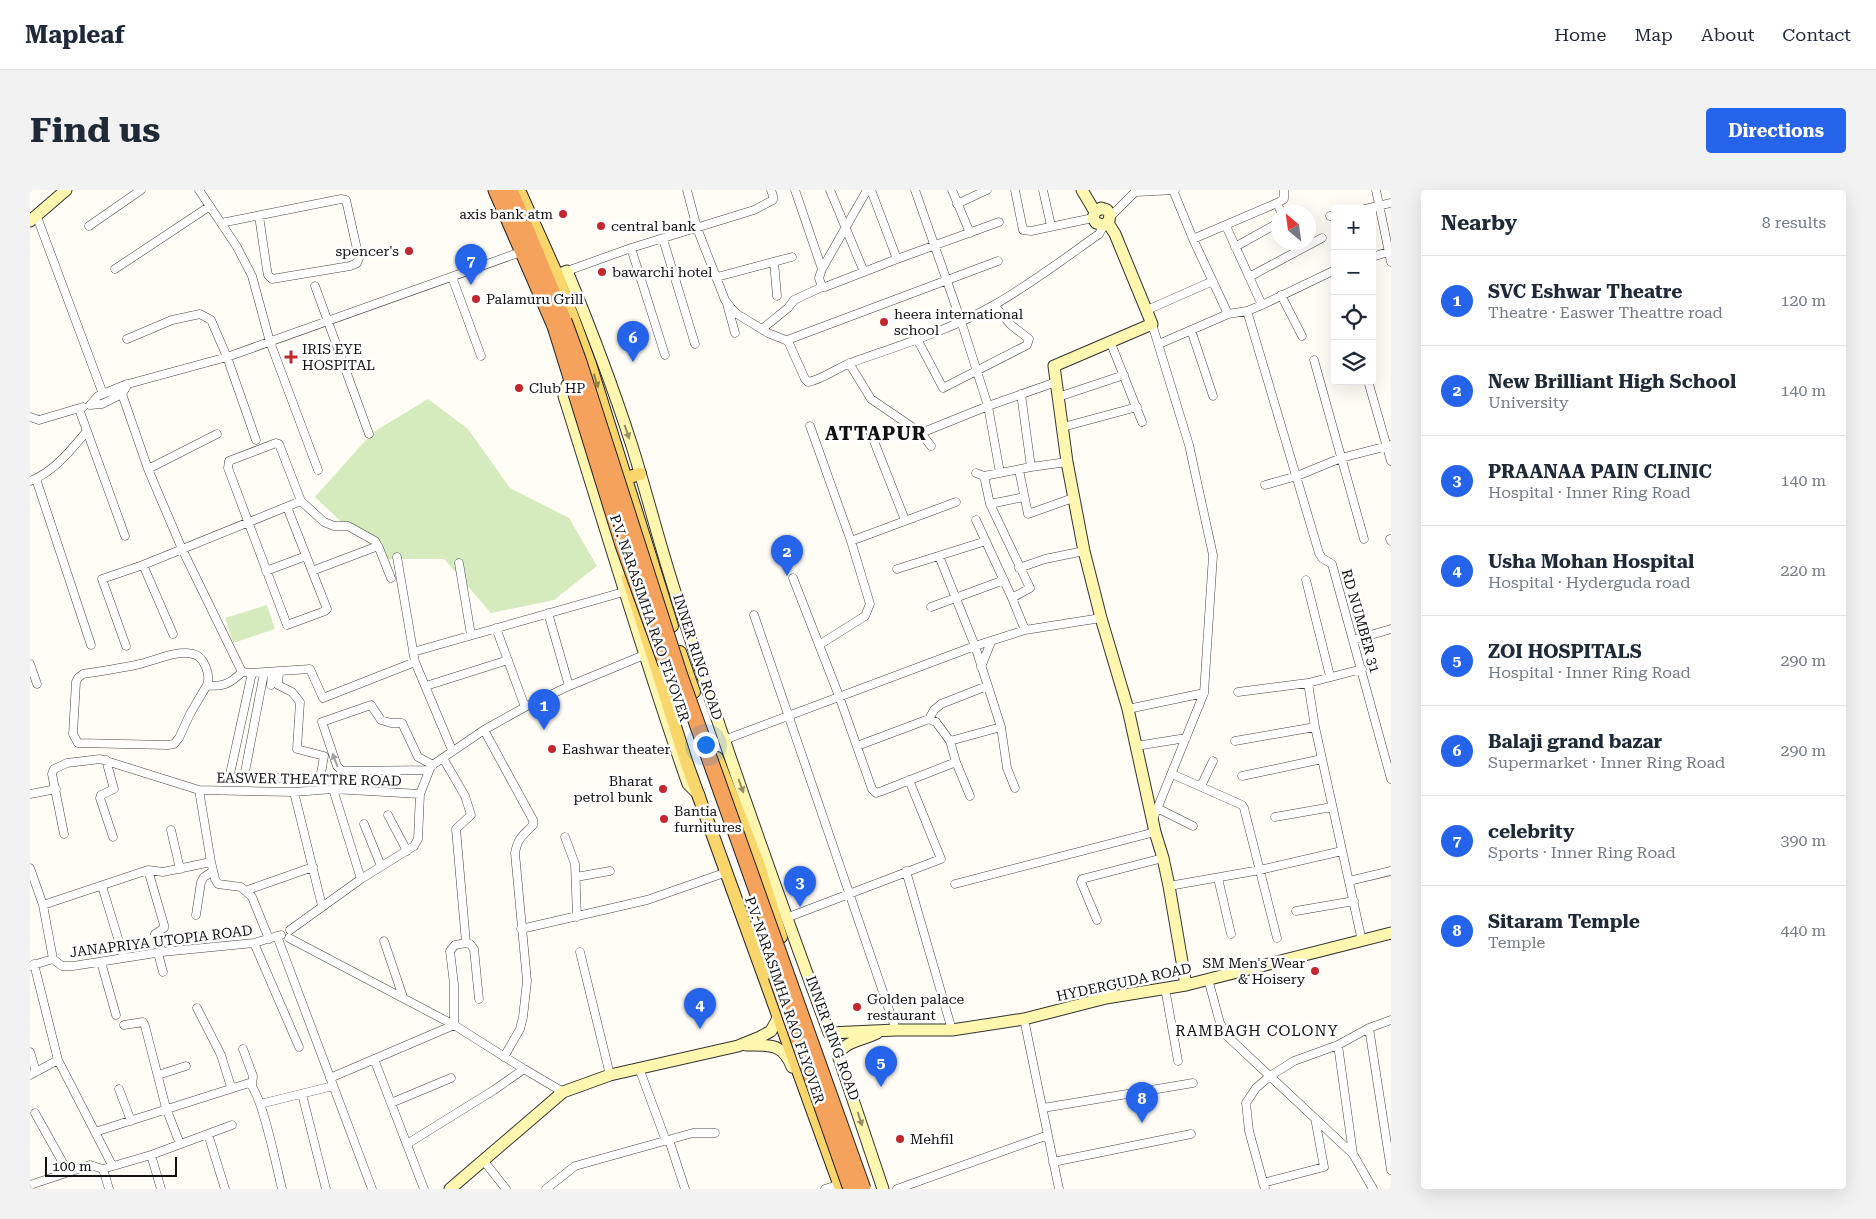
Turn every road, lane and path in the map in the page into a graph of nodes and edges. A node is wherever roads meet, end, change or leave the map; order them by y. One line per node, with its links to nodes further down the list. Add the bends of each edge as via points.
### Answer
1 (66, 190): 31 (street)
2 (141, 190): 35 (street)
3 (199, 190): 26 (street)
4 (490, 190): 51 (main road)
5 (496, 190): 384 (highway, P.V. NARASIMHA RAO FLYOVER, bridge, via 555,326 623,545)
6 (510, 190): 385 (highway, P.V. NARASIMHA RAO FLYOVER, bridge, via 579,362 680,673)
7 (518, 190): 62 (main road, INNER RING ROAD)
8 (687, 190): 39 (street)
9 (771, 190): 39 (street, via 774,199 766,205)
10 (795, 190): 59 (street)
11 (830, 190): 40 (street)
12 (869, 190): 40 (street); 54 (street)
13 (914, 190): 46 (street)
14 (952, 190): 24 (street)
15 (987, 190): 24 (street)
16 (1015, 190): 36 (street, via 1023,230)
17 (1043, 190): 36 (street)
18 (1082, 190): 29 (street)
19 (1174, 190): 22 (street); 44 (street)
20 (1284, 190): 25 (street, via 1284,199)
21 (1376, 190): 27 (street)
22 (1136, 191): 33 (street)
23 (1391, 203): 27 (street)
24 (957, 204): 41 (street)
25 (1277, 204): 37 (street)
26 (210, 206): 34 (street); 58 (street)
27 (1380, 206): 28 (street); 50 (street)
28 (1376, 207)
29 (1094, 215): 33 (street, via 1104,208 1109,212); 36 (street)
30 (259, 216): 30 (street, via 346,200 359,258 357,263 272,279 268,275); 34 (street)
31 (33, 219): 102 (street)
32 (999, 222): 41 (street)
33 (1107, 222): 73 (street, via 1098,234); 75 (street)
34 (221, 223): 89 (street, via 252,276)
35 (89, 226)
36 (1051, 226)
37 (1226, 226): 44 (street); 47 (street)
38 (1271, 227): 47 (street)
39 (697, 228): 43 (street); 64 (street)
40 (845, 230): 59 (street); 60 (street)
41 (970, 233): 46 (street)
42 (1322, 238): 45 (street)
43 (663, 239): 48 (street); 90 (street)
44 (1193, 239): 67 (street)
45 (1316, 240)
46 (934, 246): 54 (street); 66 (street)
47 (1235, 246): 65 (street)
48 (631, 248): 62 (street); 92 (street)
49 (1294, 250): 65 (street)
50 (1390, 252): 52 (street); 57 (street)
51 (518, 253): 63 (street); 167 (main road, via 554,341)
52 (1376, 256)
53 (792, 257): 56 (street)
54 (897, 259): 60 (street)
55 (998, 261): 66 (street)
56 (774, 262): 64 (street); 70 (street)
57 (1391, 262)
58 (114, 269)
59 (822, 269): 69 (street, via 819,278)
60 (864, 272): 69 (street)
61 (1331, 272): 71 (street)
62 (562, 273): 132 (street, one-way to 132, via 594,337); 135 (main road, INNER RING ROAD, one-way to 135)
63 (452, 277): 78 (street); 93 (street)
64 (717, 277): 72 (street)
65 (1249, 277): 74 (street)
66 (946, 280): 79 (street); 87 (street)
67 (1213, 281): 75 (street); 77 (street)
68 (316, 286): 78 (street)
69 (822, 287): 81 (street, via 794,300)
70 (777, 296)
71 (1281, 296): 74 (street); 84 (street)
72 (726, 300): 81 (street, via 737,314); 83 (street)
73 (994, 305): 79 (street); 97 (street, via 1029,339 1027,346)
74 (1262, 305): 76 (street)
75 (1147, 310): 80 (street)
76 (1246, 311): 77 (street); 134 (street, RD NUMBER 31)
77 (1228, 314): 82 (street)
78 (329, 321): 89 (street); 119 (street)
79 (961, 321): 86 (street); 97 (street)
80 (1152, 324): 88 (street); 91 (street)
81 (762, 329): 87 (street)
82 (1191, 330): 91 (street); 105 (street)
83 (734, 333)
84 (1302, 336)
85 (127, 339): 94 (street, via 172,320 200,314 212,320)
86 (917, 339): 96 (street); 97 (street, via 943,388)
87 (788, 341): 96 (street, via 808,382)
88 (1110, 341): 98 (street); 99 (street, via 1054,366)
89 (270, 342): 94 (street); 128 (street)
90 (694, 344)
91 (1159, 344): 205 (street, via 1189,445 1213,555)
92 (664, 355)
93 (481, 356)
94 (227, 357): 100 (street); 120 (street)
95 (1314, 360): 123 (street)
96 (849, 363): 117 (street, via 872,399)
97 (977, 372): 108 (street)
98 (1124, 375): 106 (street); 109 (street)
99 (1056, 382): 104 (street); 106 (street)
100 (128, 384): 102 (street); 103 (street)
101 (1369, 385): 122 (street)
102 (103, 394): 107 (street)
103 (122, 394): 107 (street, via 102,404); 127 (street)
104 (1021, 394): 108 (street); 126 (street)
105 (1213, 396)
106 (1058, 397): 114 (street)
107 (90, 405): 110 (street)
108 (988, 406): 117 (street); 131 (street)
109 (1137, 407): 112 (street); 114 (street)
110 (80, 409): 111 (street, via 39,420); 115 (street)
111 (30, 417)
112 (1142, 422)
113 (810, 426): 149 (street)
114 (1063, 427): 125 (street)
115 (88, 431): 136 (street, via 53,467); 147 (street)
116 (870, 431): 144 (street)
117 (921, 433): 121 (street)
118 (218, 434): 127 (street)
119 (369, 434)
120 (256, 440)
121 (931, 446)
122 (1389, 446): 123 (street); 124 (street)
123 (1341, 458): 134 (street); 148 (street)
124 (1391, 461)
125 (1067, 462): 126 (street); 139 (street)
126 (1031, 467): 129 (street)
127 (148, 469): 152 (street)
128 (318, 470)
129 (1019, 470): 131 (street); 138 (street)
130 (976, 473): 133 (street)
131 (1000, 473): 133 (street)
132 (640, 474): 135 (main road); 215 (street, via 676,598)
133 (984, 476): 142 (street)
134 (1297, 476): 137 (street); 179 (street, RD NUMBER 31, via 1322,558 1332,564)
135 (626, 478): 184 (main road, INNER RING ROAD)
136 (33, 480): 181 (street)
137 (1265, 486)
138 (1024, 497): 139 (street, via 1028,514); 142 (street)
139 (1073, 498): 153 (street)
140 (301, 501): 143 (street); 146 (street, via 276,443 229,461 228,468); 151 (street, via 324,522 348,526)
141 (956, 502): 144 (street)
142 (990, 504): 159 (street)
143 (287, 507): 146 (street); 154 (street)
144 (905, 520): 149 (street)
145 (976, 520): 150 (street)
146 (248, 521): 152 (street); 161 (street)
147 (125, 536)
148 (1364, 539)
149 (851, 540): 182 (street, via 870,604 865,616)
150 (986, 541): 155 (street); 165 (street)
151 (378, 546): 162 (street); 163 (street)
152 (182, 549): 158 (street); 193 (street)
153 (1084, 551): 159 (street); 173 (street)
154 (306, 556): 161 (street); 162 (street)
155 (939, 556): 160 (street); 168 (street)
156 (397, 557): 186 (street)
157 (459, 563): 178 (street)
158 (143, 565): 177 (street); 183 (street, via 102,579)
159 (1019, 568): 169 (street, via 1030,588)
160 (897, 569)
161 (266, 571): 162 (street, via 288,625 326,609)
162 (312, 571)
163 (391, 578)
164 (793, 578): 182 (street)
165 (1004, 580): 168 (street); 169 (street)
166 (1306, 580): 196 (street)
167 (629, 591): 171 (street); 187 (main road)
168 (955, 597): 170 (street); 185 (street)
169 (1012, 598): 176 (street)
170 (931, 607)
171 (548, 613): 174 (street); 202 (street)
172 (754, 615): 209 (street)
173 (1101, 618): 176 (street); 208 (street)
174 (496, 628): 178 (street); 188 (street)
175 (1391, 629): 179 (street)
176 (1025, 630): 180 (street)
177 (173, 634)
178 (471, 635): 186 (street)
179 (1353, 640): 192 (street, RD NUMBER 31)
180 (991, 642): 185 (street); 191 (street)
181 (90, 645)
182 (819, 645): 206 (street)
183 (126, 646)
184 (678, 646): 187 (street); 386 (main road, INNER RING ROAD, via 758,863)
185 (975, 646): 191 (street); 206 (street)
186 (413, 652): 189 (street)
187 (648, 654): 202 (street); 268 (main road)
188 (508, 660): 201 (street); 207 (street)
189 (416, 662): 194 (street, via 322,698 310,669); 201 (street)
190 (30, 664): 198 (street)
191 (981, 667): 203 (street)
192 (1362, 669): 196 (street); 232 (street, RD NUMBER 31)
193 (242, 672): 195 (street); 199 (street, via 218,688)
194 (272, 672): 195 (street); 200 (street); 200 (street)
195 (252, 674): 229 (street)
196 (1330, 676): 197 (street)
197 (1308, 683): 204 (street); 211 (street)
198 (37, 684)
199 (207, 685): 199 (street, via 209,681 202,658 194,654 178,653 84,674 76,682 74,739 78,743 174,744)
200 (270, 685): 200 (street, via 244,776 320,779 324,756 297,749 300,702 292,692)
201 (426, 686): 220 (street)
202 (569, 686): 207 (street)
203 (987, 686): 210 (street, via 941,704); 212 (street)
204 (1238, 692)
205 (1204, 693): 208 (street); 214 (street)
206 (840, 696): 209 (street); 218 (street)
207 (525, 707): 213 (street)
208 (1128, 709): 219 (street)
209 (787, 715): 215 (street); 277 (street)
210 (929, 720): 216 (street, via 936,722); 218 (street)
211 (1315, 727): 217 (street); 222 (street)
212 (1001, 728): 216 (street); 235 (street, via 1007,768)
213 (484, 730): 220 (street); 288 (street, via 533,820 533,825 520,837 516,853)
214 (1186, 738): 219 (street); 230 (street)
215 (724, 740): 286 (street, one-way to 286)
216 (950, 741): 226 (street)
217 (1235, 741)
218 (857, 746): 233 (street, via 872,790 876,793)
219 (1136, 746): 244 (street)
220 (452, 750): 221 (street)
221 (443, 758): 227 (street); 296 (street, via 471,812 468,820 456,829)
222 (1322, 759): 231 (street); 243 (street)
223 (106, 760): 236 (street, EASWER THEATTRE ROAD, via 66,763 54,769); 238 (street, EASWER THEATTRE ROAD); 253 (street, via 114,789 100,798)
224 (423, 760): 227 (street); 228 (street); 228 (street, one-way to 224, via 342,771 337,766 322,722 371,705 378,718 405,726 418,757)
225 (1213, 761): 234 (street)
226 (956, 762): 233 (street); 242 (street)
227 (431, 768): 228 (street); 241 (street, EASWER THEATTRE ROAD)
228 (418, 769)
229 (230, 774)
230 (1172, 774): 234 (street); 244 (street)
231 (1242, 776)
232 (1391, 779)
233 (909, 780): 266 (street, via 944,859)
234 (1201, 786): 263 (street, via 1242,805)
235 (1015, 788)
236 (56, 789): 240 (street); 251 (street, EASWER THEATTRE ROAD)
237 (333, 789): 239 (street, EASWER THEATTRE ROAD); 241 (street, EASWER THEATTRE ROAD); 271 (street)
238 (199, 790): 239 (street, EASWER THEATTRE ROAD); 257 (street)
239 (294, 792): 259 (street)
240 (30, 794)
241 (420, 794): 254 (street, via 418,839)
242 (970, 796)
243 (1332, 807): 246 (street); 255 (street)
244 (1155, 813): 248 (street); 250 (street)
245 (388, 816): 254 (street)
246 (1275, 817)
247 (364, 824): 258 (street)
248 (1193, 826)
249 (171, 830): 261 (street)
250 (1155, 832): 256 (street); 273 (street)
251 (64, 834)
252 (566, 836): 269 (street)
253 (113, 837)
254 (407, 851): 258 (street)
255 (1342, 851): 263 (street); 272 (street)
256 (1163, 858): 275 (street); 287 (street, via 1082,879)
257 (210, 862): 261 (street); 264 (street)
258 (381, 866): 271 (street)
259 (312, 867): 276 (street); 282 (street)
260 (30, 868): 278 (street)
261 (180, 869): 262 (street)
262 (148, 870): 274 (street); 297 (street, via 164,925 155,934)
263 (1260, 870): 270 (street); 292 (street)
264 (213, 871): 276 (street, via 220,885 241,887); 284 (street, via 201,882)
265 (610, 871): 269 (street)
266 (906, 871): 277 (street); 318 (street)
267 (1391, 871): 272 (street)
268 (727, 872): 285 (street, via 647,900); 310 (main road)
269 (576, 877): 285 (street)
270 (1218, 878): 275 (street); 290 (street)
271 (360, 879): 282 (street)
272 (1349, 881): 280 (street)
273 (955, 884)
274 (102, 886): 281 (street); 299 (street)
275 (1169, 886): 305 (street)
276 (245, 891): 291 (street)
277 (850, 894): 286 (street); 317 (street)
278 (39, 895): 279 (street); 281 (street)
279 (30, 897)
280 (1354, 901): 283 (street); 294 (street)
281 (43, 905): 300 (street)
282 (322, 906): 291 (street)
283 (1296, 911)
284 (196, 915)
285 (577, 917): 288 (street)
286 (786, 918): 319 (street, HYDERGUDA ROAD, via 829,1033)
287 (1097, 920)
288 (521, 929): 325 (street, via 526,981 523,1017 520,1029)
289 (1391, 932): 294 (street, HYDERGUDA ROAD)
290 (1232, 934)
291 (281, 936): 295 (street, JANAPRIYA UTOPIA ROAD); 307 (street); 337 (street)
292 (1277, 938)
293 (384, 941): 307 (street)
294 (1362, 941): 304 (street, HYDERGUDA ROAD)
295 (254, 943): 297 (street, JANAPRIYA UTOPIA ROAD); 322 (street)
296 (466, 943): 308 (street, via 474,949); 315 (street, via 455,945 450,951)
297 (160, 952): 299 (street, JANAPRIYA UTOPIA ROAD); 303 (street)
298 (580, 952): 334 (street)
299 (124, 958): 301 (street, JANAPRIYA UTOPIA ROAD)
300 (53, 959): 301 (street, JANAPRIYA UTOPIA ROAD, via 62,966); 302 (street, JANAPRIYA UTOPIA ROAD)
301 (101, 962): 311 (street)
302 (32, 965): 327 (street)
303 (163, 972)
304 (1208, 979): 305 (street, HYDERGUDA ROAD); 335 (street, via 1227,1036)
305 (1186, 985): 306 (street, HYDERGUDA ROAD)
306 (1165, 988): 312 (street, HYDERGUDA ROAD, via 1106,998); 328 (street)
307 (402, 997): 315 (street)
308 (479, 999)
309 (197, 1008): 340 (street, via 221,1055)
310 (778, 1012): 321 (street, via 771,1030); 372 (main road)
311 (116, 1014)
312 (1024, 1019): 318 (street, HYDERGUDA ROAD); 347 (street)
313 (1391, 1020): 316 (street)
314 (124, 1024): 333 (street, via 143,1022)
315 (454, 1024): 325 (street); 326 (street)
316 (1369, 1028): 320 (street); 360 (street)
317 (896, 1030): 318 (street, HYDERGUDA ROAD); 319 (street, HYDERGUDA ROAD)
318 (952, 1030)
319 (881, 1031): 387 (street, one-way to 387, via 846,1044 838,1055)
320 (1338, 1045): 335 (street, via 1294,1061); 361 (street)
321 (738, 1046): 330 (street); 372 (street, via 768,1045 778,1048 788,1058)
322 (299, 1047)
323 (243, 1049): 339 (street, via 253,1076)
324 (30, 1052): 332 (street)
325 (504, 1056): 331 (street)
326 (374, 1059): 337 (street); 344 (street)
327 (58, 1060): 332 (street); 352 (street)
328 (1178, 1061)
329 (186, 1066): 333 (street)
330 (639, 1068): 334 (street); 357 (street)
331 (524, 1069): 342 (street); 359 (street)
332 (33, 1074)
333 (158, 1075): 346 (street)
334 (610, 1075): 342 (street)
335 (1270, 1076): 349 (street); 371 (street, via 1246,1103 1249,1131)
336 (452, 1078): 344 (street)
337 (332, 1082): 343 (street); 378 (street)
338 (1193, 1083): 347 (street)
339 (252, 1085): 340 (street, via 246,1083); 345 (street)
340 (231, 1087): 346 (street)
341 (119, 1089): 350 (street)
342 (563, 1092): 363 (street)
343 (302, 1094): 345 (street); 377 (street)
344 (391, 1103): 359 (street)
345 (260, 1104): 376 (street)
346 (166, 1108): 350 (street); 358 (street)
347 (1043, 1108): 356 (street)
348 (35, 1113): 368 (street)
349 (1315, 1118): 361 (street); 371 (street, via 1324,1167)
350 (130, 1121): 352 (street)
351 (232, 1125): 354 (street)
352 (95, 1132): 365 (street)
353 (716, 1133): 357 (street, via 693,1133)
354 (208, 1134): 358 (street); 375 (street)
355 (1191, 1134): 364 (street)
356 (1048, 1135): 364 (street); 388 (street)
357 (668, 1140): 382 (street, via 575,1166); 383 (street)
358 (180, 1144): 362 (street)
359 (407, 1144): 379 (street)
360 (1390, 1152): 367 (street)
361 (1353, 1154): 390 (street)
362 (151, 1155): 365 (street); 374 (street)
363 (483, 1160): 380 (street); 381 (street)
364 (1052, 1162): 389 (street)
365 (112, 1165): 366 (street)
366 (103, 1168): 368 (street, via 90,1165); 373 (street)
367 (1391, 1170)
368 (68, 1172): 369 (street)
369 (42, 1185): 370 (street)
370 (30, 1186)
371 (1264, 1186)
372 (834, 1188)
373 (109, 1189)
374 (161, 1189)
375 (225, 1189)
376 (282, 1189)
377 (326, 1189)
378 (372, 1189)
379 (424, 1189)
380 (450, 1189)
381 (506, 1189)
382 (546, 1189)
383 (685, 1189)
384 (851, 1189)
385 (863, 1189)
386 (871, 1189)
387 (883, 1189)
388 (896, 1189)
389 (1059, 1189)
390 (1373, 1189)

